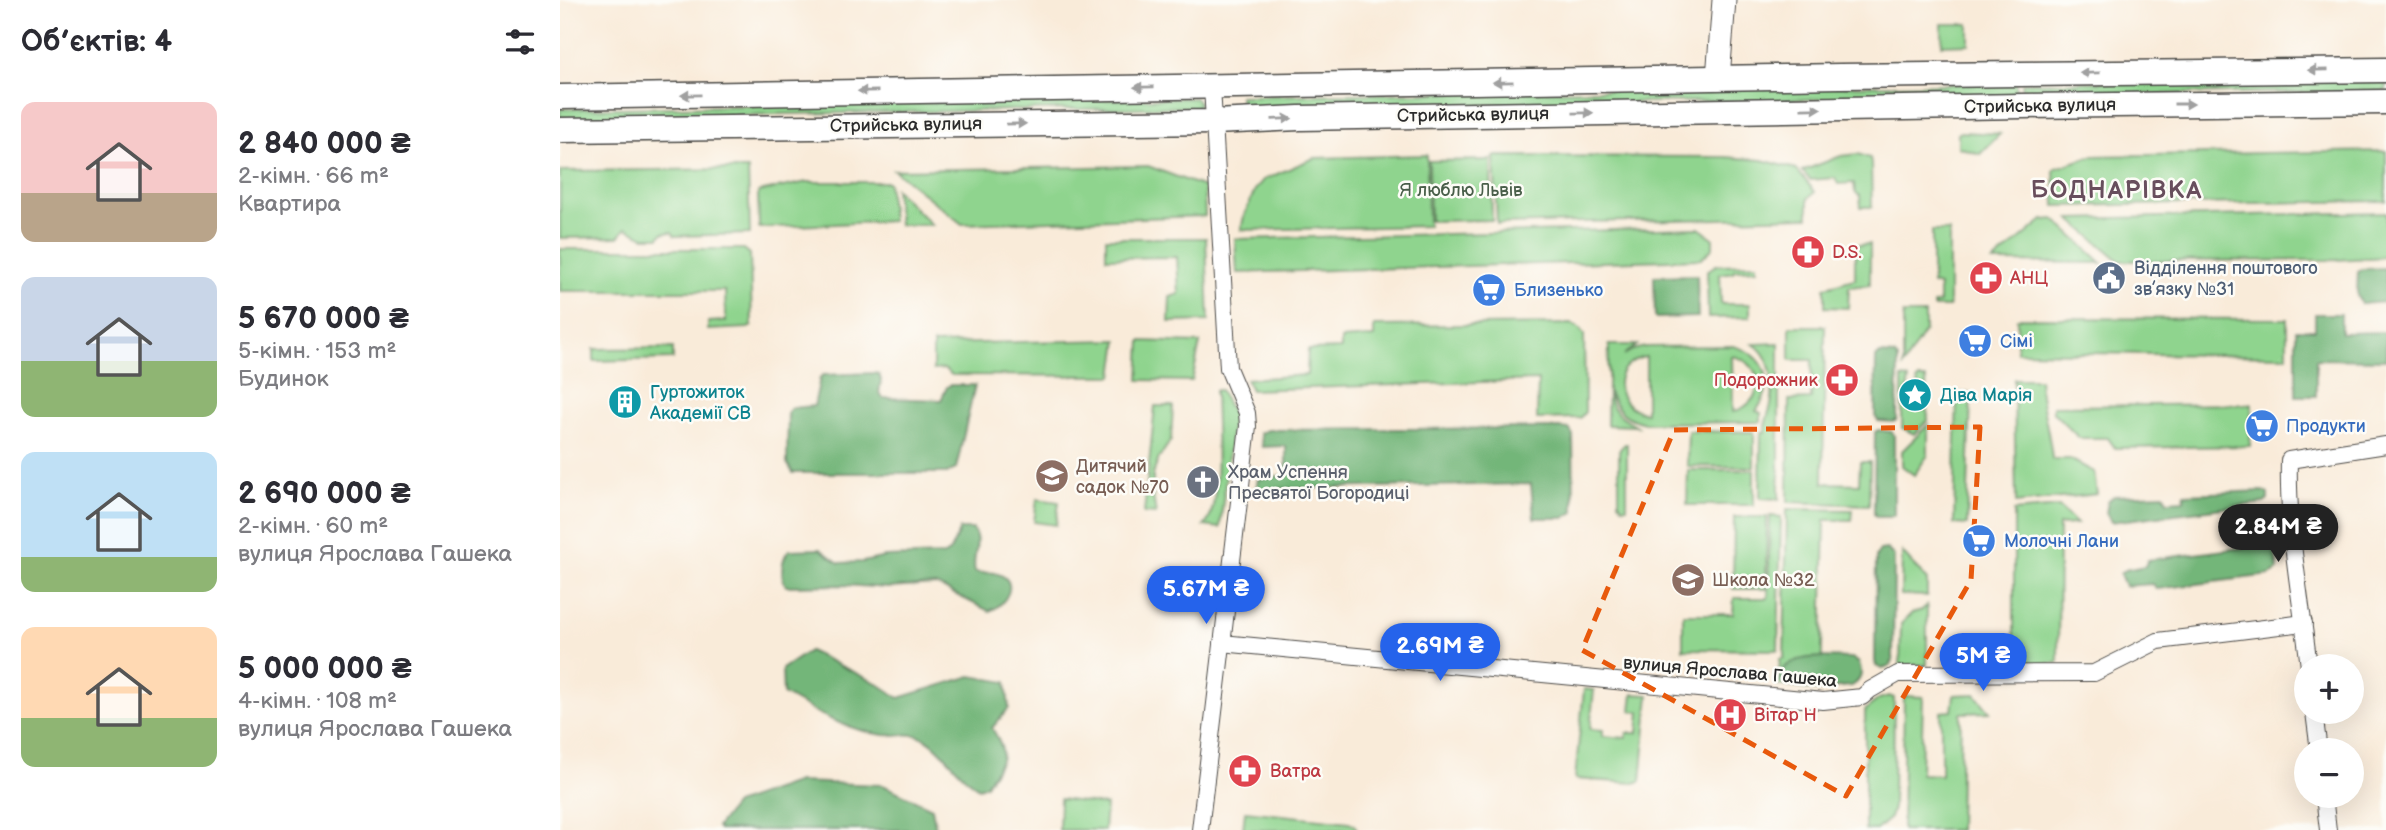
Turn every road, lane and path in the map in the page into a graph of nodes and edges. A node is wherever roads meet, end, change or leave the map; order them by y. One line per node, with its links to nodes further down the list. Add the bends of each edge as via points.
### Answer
1 (1724, 0): 3 (street)
2 (2386, 70): 3 (main road, Стрийська вулиця, one-way to 3)
3 (1718, 78): 4 (main road, Стрийська вулиця, one-way to 4)
4 (1212, 86): 5 (main road, Стрийська вулиця, one-way to 5); 7 (street)
5 (560, 97)
6 (2386, 102): 7 (main road, Стрийська вулиця, one-way to 6)
7 (1214, 122): 8 (main road, Стрийська вулиця, one-way to 7); 11 (street, via 1228,368 1248,426)
8 (560, 130)
9 (2386, 445): 10 (street, via 2289,460)
10 (2304, 623): 11 (street, вулиця Ярослава Гашека, via 2158,641 2094,673 1898,674 1863,697 1823,701); 12 (street)
11 (1222, 643): 14 (street)
12 (2308, 654)
13 (2325, 808): 15 (street)
14 (1200, 830)
15 (2328, 830)

